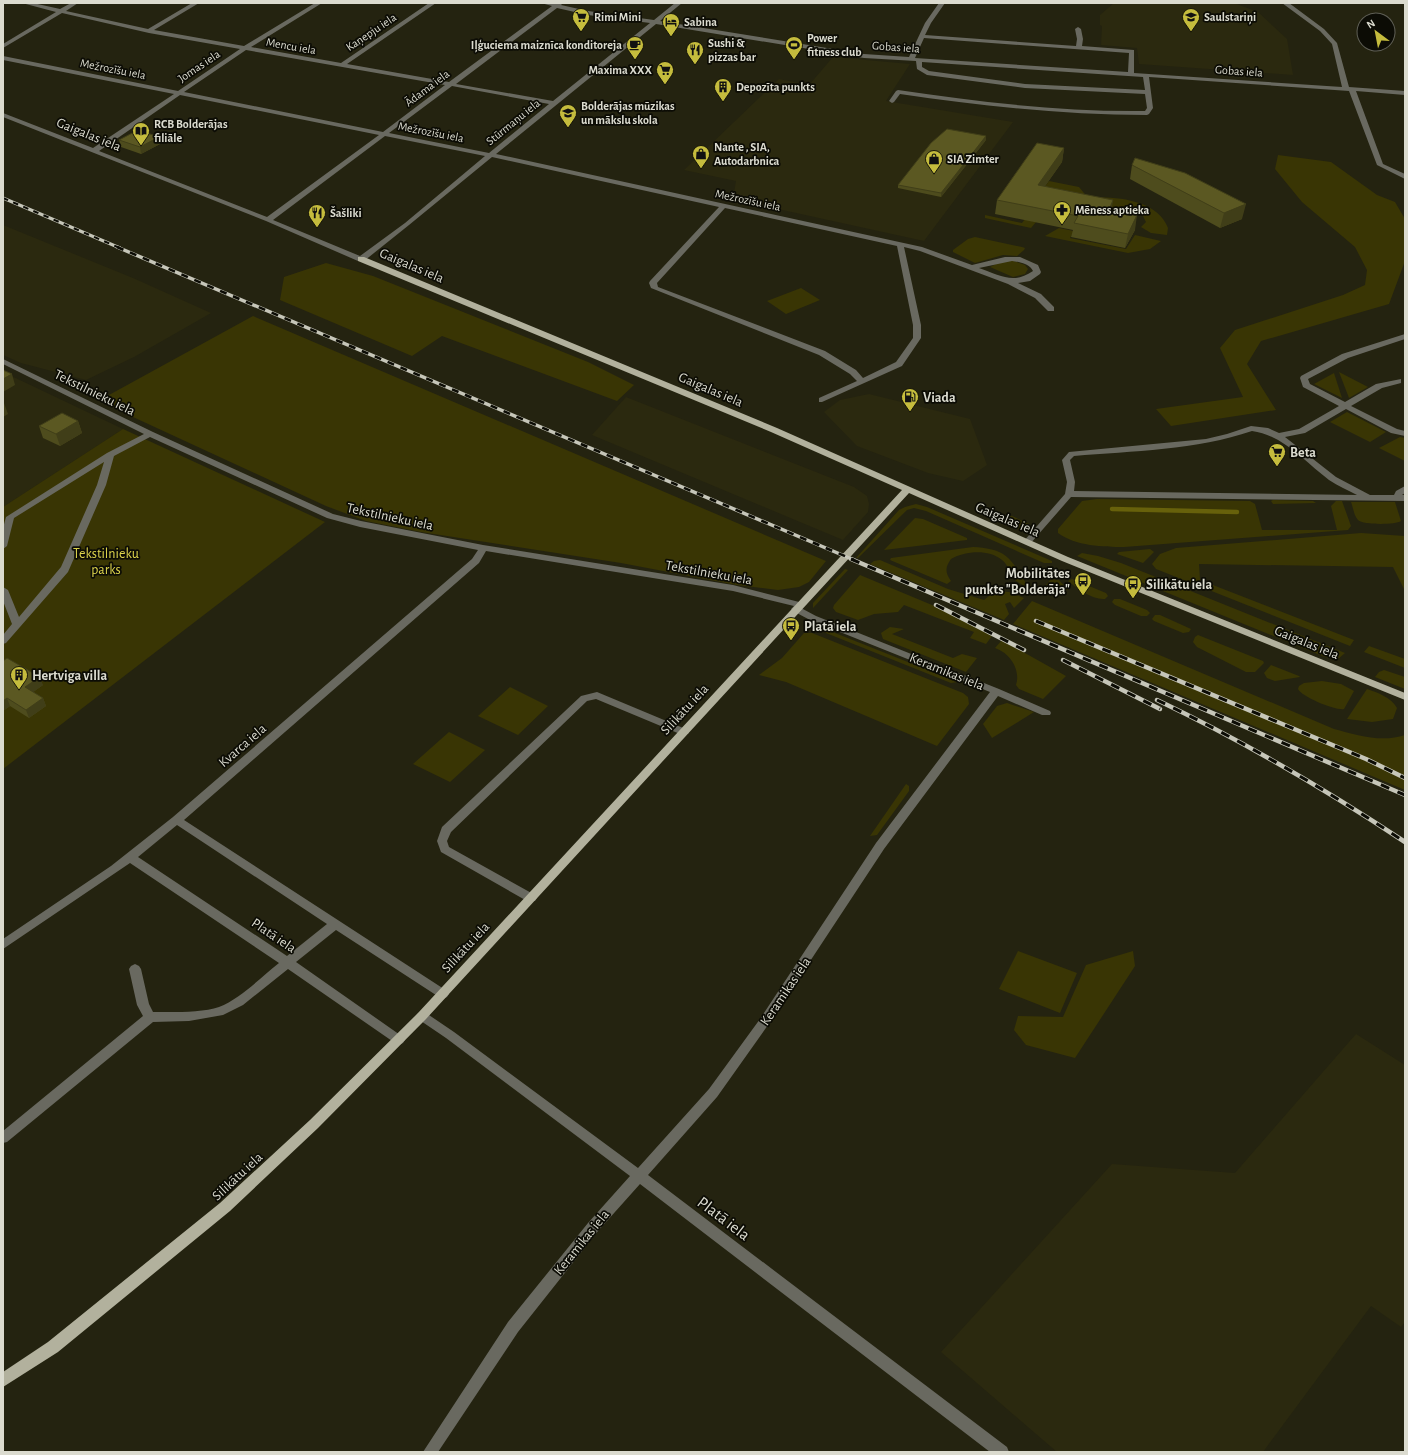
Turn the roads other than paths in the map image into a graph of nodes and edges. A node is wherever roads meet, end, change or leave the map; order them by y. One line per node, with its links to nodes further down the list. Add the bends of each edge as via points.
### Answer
1 (25, 3): 11 (street, Mencu iela)
2 (75, 3): 11 (street)
3 (196, 3): 14 (street)
4 (319, 3): 18 (street, Jomas iela)
5 (433, 3): 22 (street, Kaņepju iela)
6 (544, 3): 10 (street, Gobas iela)
7 (679, 3): 12 (street, Stūrmaņu iela)
8 (942, 3): 15 (street)
9 (1285, 3): 26 (street, via 1322,30 1335,44)
10 (559, 4): 12 (street, Gobas iela, via 588,13); 25 (street, Ādama iela)
11 (60, 12): 14 (street, Mencu iela); 16 (street)
12 (654, 23): 20 (street, Gobas iela, via 858,55); 31 (street, Stūrmaņu iela)
13 (1078, 29): 17 (street)
14 (149, 31): 18 (street, Mencu iela)
15 (921, 36): 17 (street); 20 (street)
16 (3, 46)
17 (1078, 48): 23 (street, via 1132,51)
18 (244, 49): 22 (street, Mencu iela); 28 (street, Jomas iela)
19 (3, 58): 28 (street, Mežrozīšu iela)
20 (911, 59): 21 (street, Gobas iela)
21 (919, 59): 23 (street, Gobas iela); 27 (street, via 918,64 922,71 968,79 1040,87)
22 (341, 66): 25 (street, Mencu iela)
23 (1131, 74): 24 (street, Gobas iela)
24 (1146, 75): 26 (street, Gobas iela); 27 (street)
25 (449, 84): 31 (street, Mencu iela); 33 (street, Ādama iela)
26 (1349, 89): 29 (street, Gobas iela); 36 (street, via 1380,165)
27 (1148, 92): 30 (street, via 1148,113 1054,111 898,92)
28 (179, 93): 33 (street, Mežrozīšu iela); 34 (street, Jomas iela)
29 (1405, 93)
30 (892, 101)
31 (554, 103): 35 (street, Stūrmaņu iela)
32 (3, 115): 34 (street, Gaigalas iela)
33 (382, 134): 35 (street, Mežrozīšu iela); 38 (street, Ādama iela)
34 (94, 151): 38 (street, Gaigalas iela)
35 (490, 155): 37 (street, Mežrozīšu iela); 40 (street, Stūrmaņu iela, via 402,229)
36 (1405, 177)
37 (722, 206): 39 (street, Mežrozīšu iela); 46 (street, via 653,283 655,288 822,353 853,372)
38 (268, 220): 40 (street, Gaigalas iela)
39 (900, 244): 41 (street, Mežrozīšu iela, via 933,252); 46 (street, via 917,325 917,338 899,364)
40 (361, 259): 55 (main road, Gaigalas iela, via 774,430)
41 (973, 267): 42 (street, Mežrozīšu iela); 42 (street, via 999,259 1014,258 1022,259 1035,267 1037,272 1033,277)
42 (1011, 282): 43 (street, Mežrozīšu iela, via 1038,296)
43 (1051, 309)
44 (1405, 336): 49 (street, via 1345,356 1304,378 1306,385)
45 (3, 361): 50 (street, Tekstilnieku iela)
46 (861, 380): 48 (street)
47 (1398, 381): 49 (street, via 1379,386)
48 (822, 400)
49 (1345, 406): 51 (street); 52 (street, via 1302,431)
50 (150, 434): 53 (street); 62 (street, Tekstilnieku iela, via 330,516)
51 (1405, 434)
52 (1278, 436): 56 (street, via 1265,430 1251,428 1206,441 1072,454 1066,460 1070,482); 57 (street, via 1333,479)
53 (110, 455): 59 (street); 65 (street, via 108,470 64,572)
54 (1405, 489): 58 (street, via 1399,493)
55 (907, 490): 60 (main road, Gaigalas iela); 64 (main road, Silikātu iela)
56 (1069, 494): 57 (street); 60 (street)
57 (1368, 497): 58 (street)
58 (1401, 498)
59 (7, 519): 61 (street)
60 (1027, 542): 68 (main road, Gaigalas iela)
61 (3, 546)
62 (483, 548): 64 (street, Tekstilnieku iela, via 733,588); 71 (street, Kvarca iela, via 476,561)
63 (3, 590): 65 (street)
64 (798, 607): 67 (street, Keramikas iela, via 812,618); 70 (main road, Silikātu iela)
65 (18, 624): 66 (street)
66 (3, 641)
67 (996, 691): 69 (street); 83 (street, Keramikas iela, via 880,846 764,1022 713,1093)
68 (1405, 697)
69 (1046, 713)
70 (684, 732): 73 (main road, Silikātu iela); 73 (street, via 598,695 584,698 446,830 442,841 445,849)
71 (177, 820): 72 (street, Kvarca iela); 74 (street)
72 (131, 858): 75 (street, Kvarca iela); 76 (street, Platā iela)
73 (531, 898): 78 (main road, Silikātu iela)
74 (336, 923): 76 (street); 78 (street)
75 (3, 945)
76 (287, 964): 80 (street, via 239,1002 220,1012); 81 (street, Platā iela)
77 (135, 969): 80 (street, via 144,1005)
78 (443, 994): 79 (main road, Silikātu iela)
79 (422, 1016): 81 (main road, Silikātu iela); 83 (street, Platā iela)
80 (150, 1017): 82 (street)
81 (398, 1040): 84 (main road, Silikātu iela, via 314,1124 225,1207 53,1347)
82 (3, 1138)
83 (638, 1175): 85 (street, Keramikas iela, via 592,1227 513,1327); 86 (street, Platā iela)
84 (3, 1380)
85 (430, 1452)
86 (1002, 1452)

